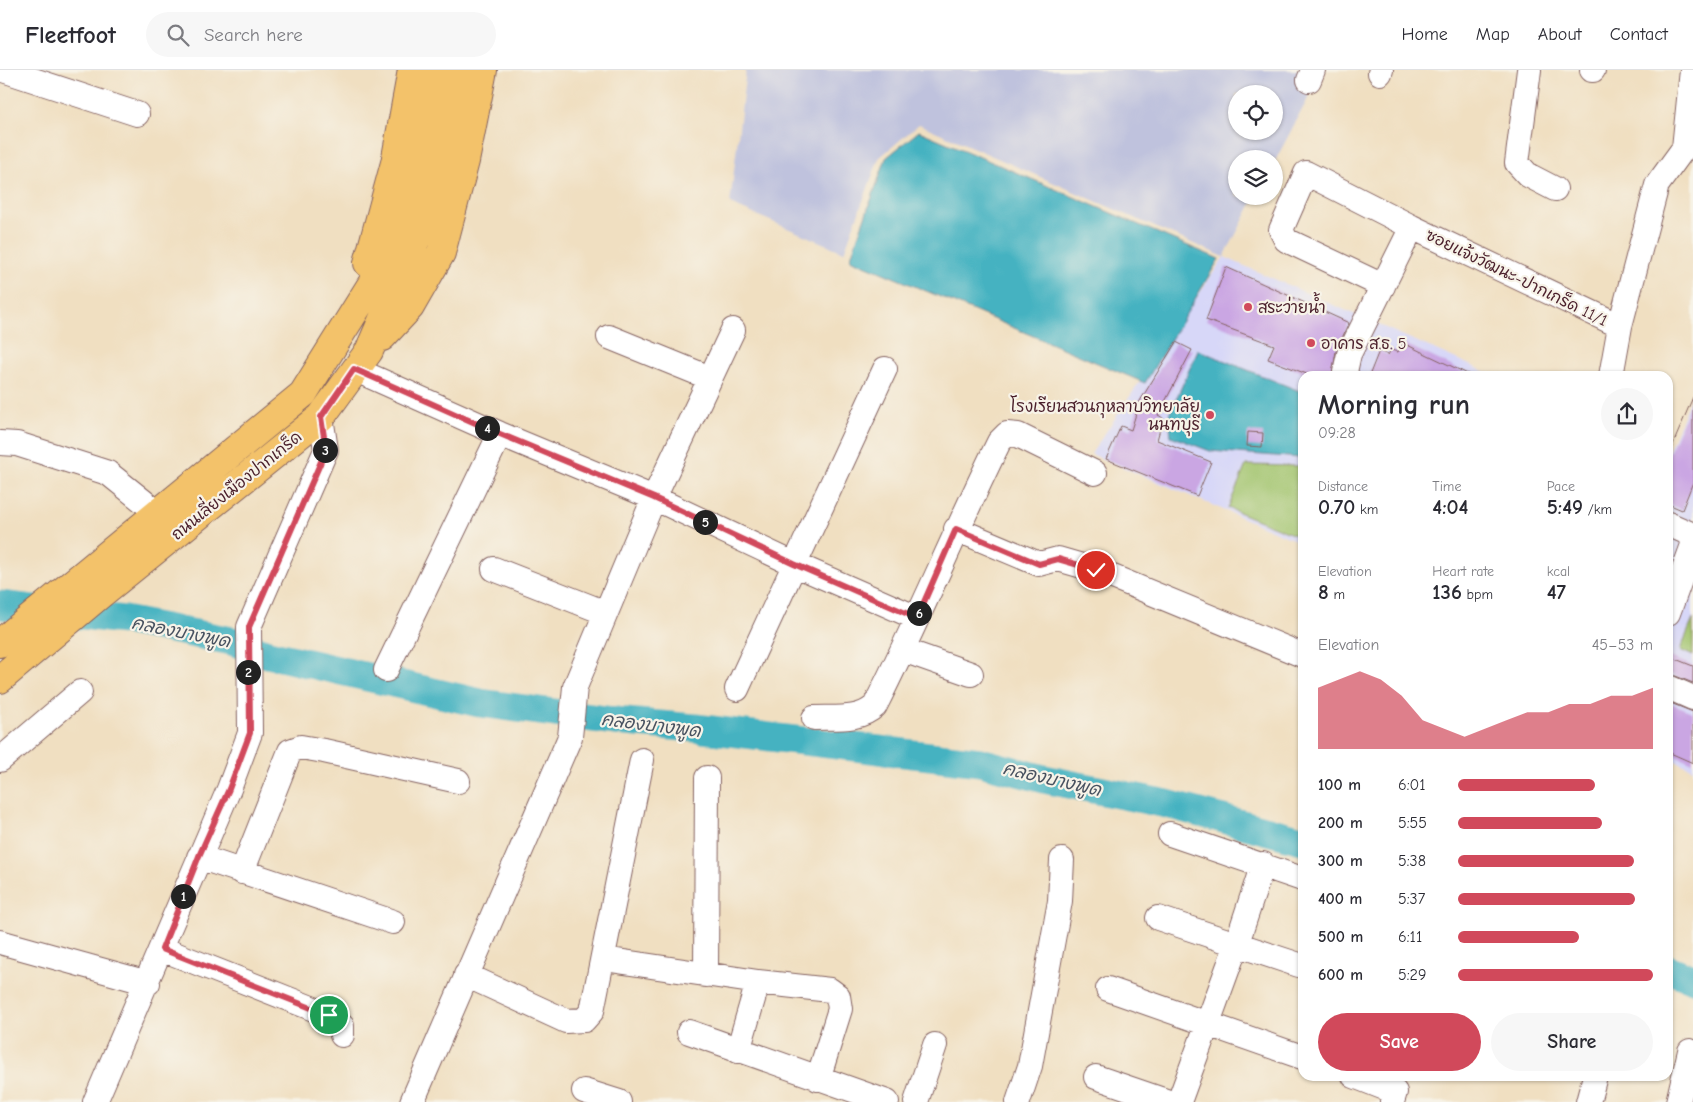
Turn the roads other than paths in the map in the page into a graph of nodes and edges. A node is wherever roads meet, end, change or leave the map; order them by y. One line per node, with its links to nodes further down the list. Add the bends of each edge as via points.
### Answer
1 (4, 70): 8 (street)
2 (412, 70): 12 (main road, via 396,163)
3 (436, 70): 12 (main road, ถนนเลี่ยงเมืองปากเกร็ด, via 411,194 388,258)
4 (456, 70): 16 (main road, ถนนเลี่ยงเมืองปากเกร็ด, via 432,192 410,259)
5 (483, 70): 16 (main road, via 465,160 441,253 410,307)
6 (1529, 70): 9 (street, via 1517,163 1528,175)
7 (1692, 70): 13 (street, ซอยแจ้งวัฒนะ-ปากเกร็ด 11/1, via 1684,148 1657,185)
8 (137, 114)
9 (1555, 189)
10 (1412, 227): 11 (street); 11 (street, ซอยแจ้งวัฒนะ-ปากเกร็ด 11/1, via 1306,173 1281,230 1282,235 1286,240); 13 (street, ซอยแจ้งวัฒนะ-ปากเกร็ด 11/1)
11 (1383, 286): 18 (street, via 1349,354)
12 (350, 321): 26 (main road, ถนนเลี่ยงเมืองปากเกร็ด, via 303,394)
13 (1620, 326): 19 (street)
14 (733, 330): 20 (street)
15 (609, 337): 20 (street)
16 (361, 360): 21 (main road, ถนนเลี่ยงเมืองปากเกร็ด); 22 (street)
17 (885, 369): 31 (street)
18 (1345, 371)
19 (1612, 371)
20 (710, 378): 25 (street)
21 (321, 417): 41 (main road, ถนนเลี่ยงเมืองปากเกร็ด); 52 (street, via 326,450 249,627 250,733)
22 (500, 434): 25 (street); 39 (street)
23 (0, 443): 26 (street, via 18,444 108,473)
24 (1095, 473): 28 (street, via 1018,435 1007,434 999,442)
25 (654, 498): 31 (street); 34 (street)
26 (159, 514): 36 (main road, ถนนเลี่ยงเมืองปากเกร็ด)
27 (1673, 526): 29 (street)
28 (956, 529): 35 (street); 38 (street, via 1039,564 1058,559 1096,570)
29 (1693, 535)
30 (1693, 545): 33 (street)
31 (794, 564): 35 (street); 42 (street)
32 (494, 569): 34 (street)
33 (1673, 599)
34 (606, 613): 64 (street, via 575,687 570,738)
35 (917, 618): 37 (street)
36 (3, 641)
37 (903, 650): 40 (street); 46 (street, via 875,706 868,712 857,716)
38 (1298, 654)
39 (386, 670)
40 (971, 674)
41 (0, 679)
42 (737, 689)
43 (1673, 689): 45 (street)
44 (80, 692): 47 (street)
45 (1693, 698)
46 (814, 718)
47 (0, 760)
48 (642, 760): 62 (street)
49 (706, 778): 65 (street)
50 (458, 782): 55 (street, via 301,747 287,757)
51 (1170, 834): 54 (street)
52 (199, 856): 55 (street); 61 (street)
53 (1062, 860): 87 (street, via 1060,901 1030,1066)
54 (1263, 864): 56 (street); 60 (street)
55 (242, 872): 58 (street)
56 (1298, 877)
57 (1158, 918): 60 (street)
58 (393, 922)
59 (0, 942): 67 (street)
60 (1236, 946): 63 (street); 69 (street)
61 (162, 949): 67 (street); 71 (street, via 329,1015 342,1026)
62 (604, 959): 64 (street, via 592,1011 584,1020 566,1020); 65 (street)
63 (1298, 965)
64 (466, 975): 82 (street)
65 (706, 975): 66 (street)
66 (758, 982): 73 (street); 77 (street, via 830,990 838,996 840,1009)
67 (148, 983): 83 (street)
68 (1108, 989): 69 (street)
69 (1208, 1023): 75 (street); 89 (street)
70 (689, 1032): 73 (street)
71 (342, 1035)
72 (935, 1045): 86 (street)
73 (738, 1051): 77 (street)
74 (1690, 1051): 91 (street)
75 (1298, 1056)
76 (1096, 1077): 88 (street)
77 (818, 1079): 85 (street)
78 (1369, 1081): 80 (street)
79 (1593, 1081): 90 (street)
80 (1396, 1090)
81 (584, 1091): 84 (street)
82 (417, 1100)
83 (95, 1102)
84 (619, 1102)
85 (887, 1102)
86 (916, 1102)
87 (1018, 1102)
88 (1169, 1102)
89 (1179, 1102)
90 (1588, 1102)
91 (1678, 1102)

